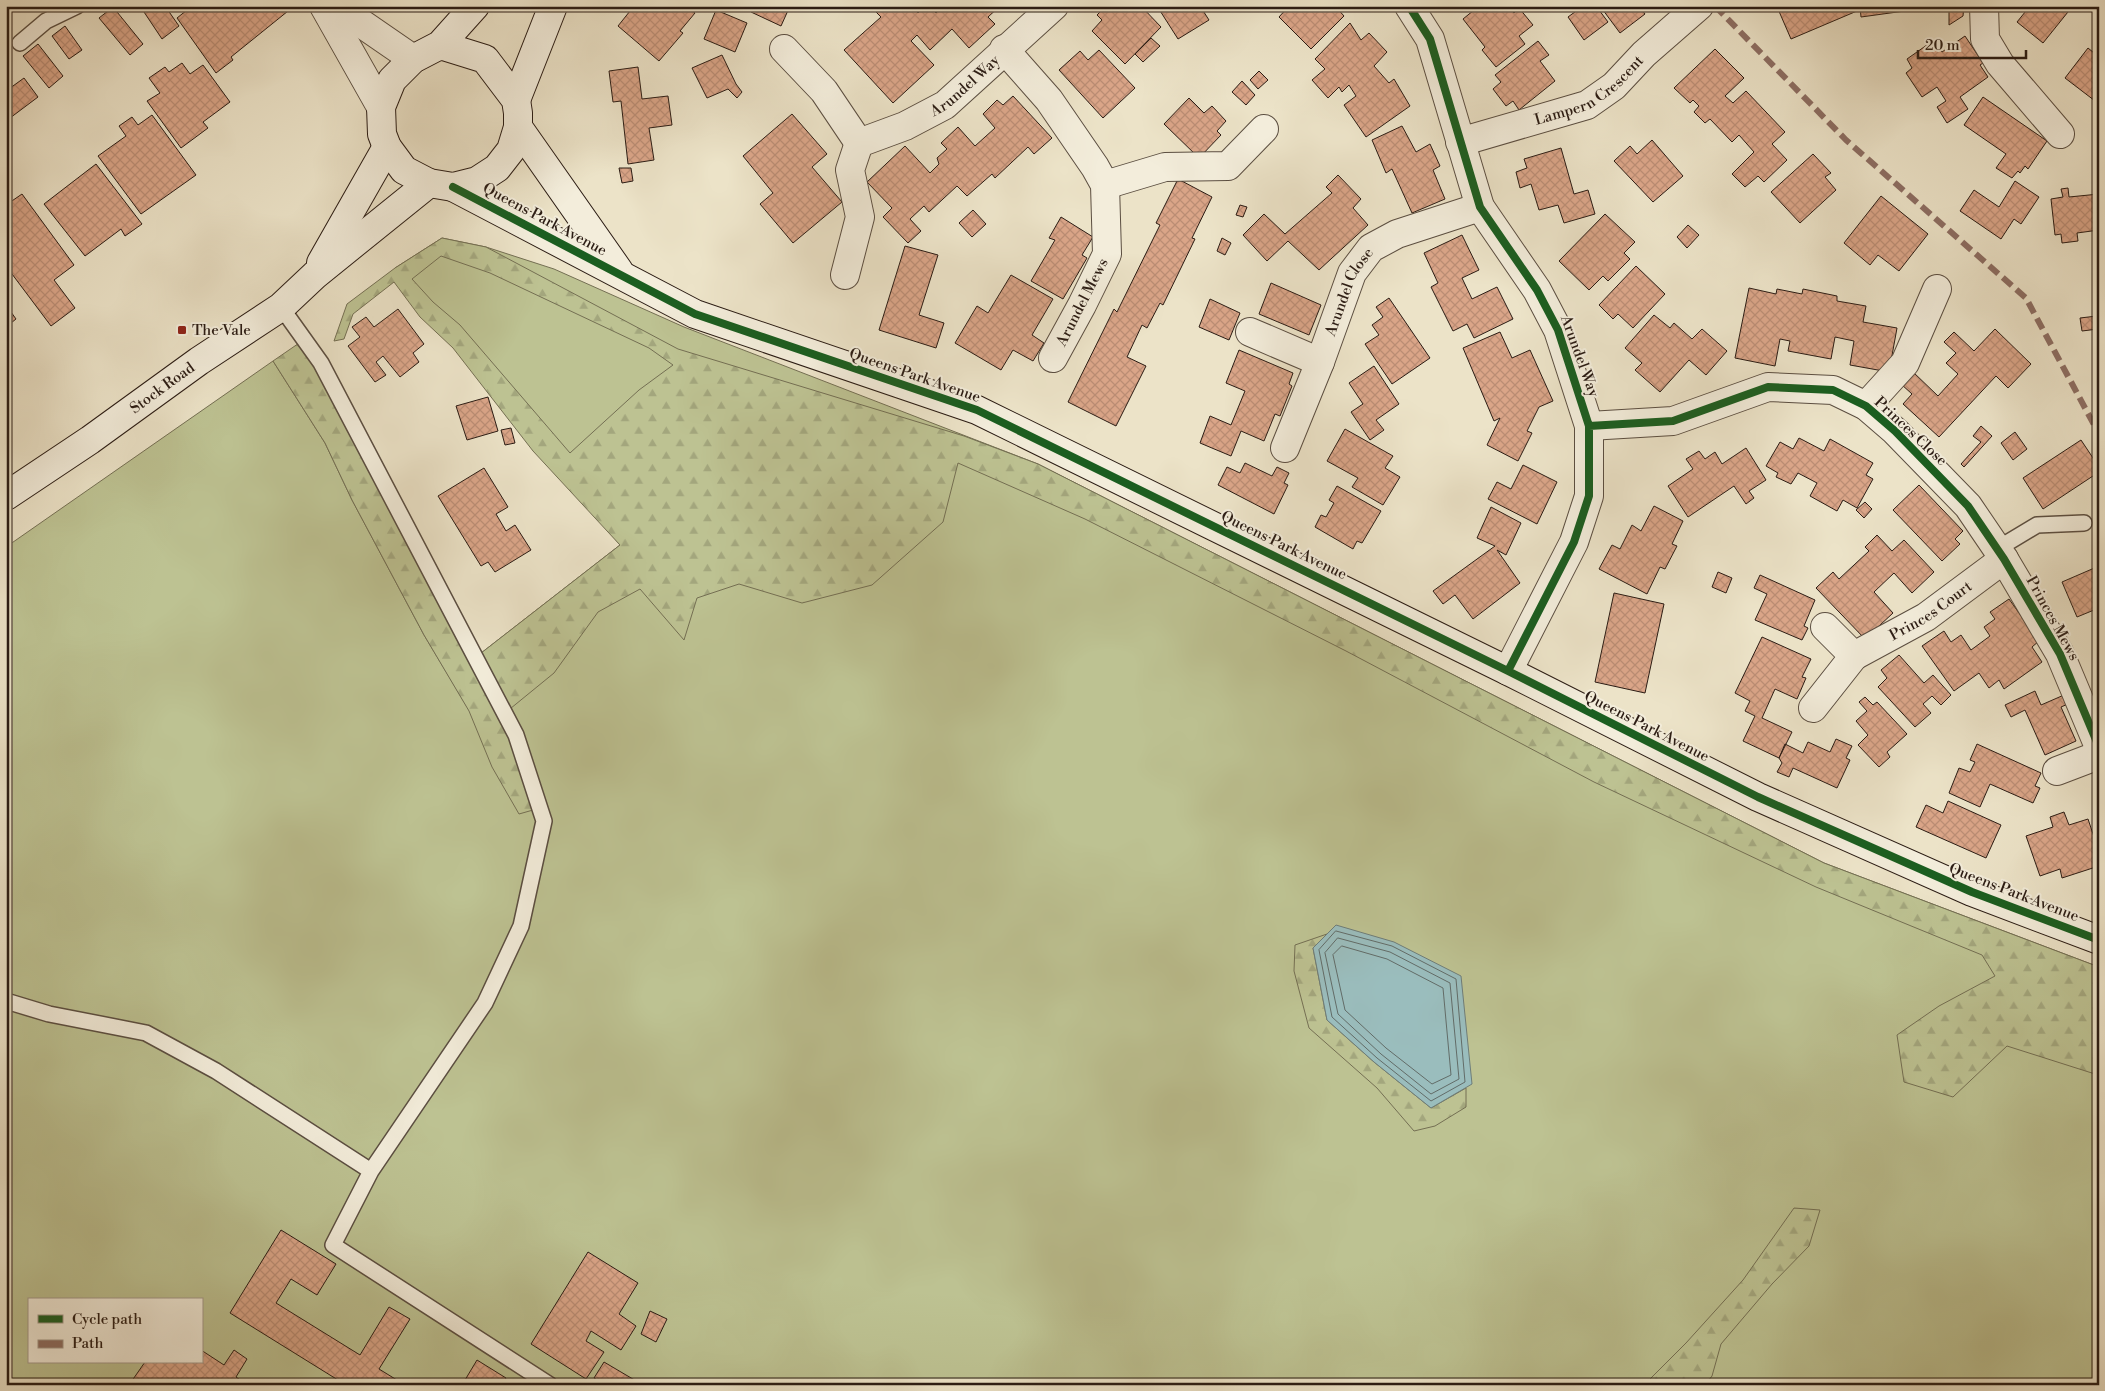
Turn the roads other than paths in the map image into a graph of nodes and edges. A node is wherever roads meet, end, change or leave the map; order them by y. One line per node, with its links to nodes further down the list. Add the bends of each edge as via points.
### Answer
1 (77, 6): 10 (lane, via 46,21)
2 (324, 6): 16 (street)
3 (336, 6): 14 (street)
4 (475, 6): 11 (street)
5 (553, 6): 15 (street, Stock Road)
6 (1054, 6): 13 (street, Arundel Way)
7 (1409, 6): 20 (street, Arundel Way, via 1430,39)
8 (1699, 6): 20 (street, Lampern Crescent, via 1644,54 1614,86 1587,105)
9 (1984, 6): 19 (street, via 1985,39 2000,64)
10 (20, 43)
11 (440, 45): 14 (street); 15 (street, via 485,59)
12 (784, 49): 21 (street, via 824,91)
13 (1004, 49): 21 (street, Arundel Way, via 945,105 905,126); 24 (street, Arundel Mews, via 1049,100)
14 (414, 59): 16 (street, via 392,80)
15 (516, 100): 17 (street, Stock Road)
16 (381, 107): 22 (street, via 382,134)
17 (518, 127): 23 (street, Stock Road, via 511,150 496,168 476,181); 27 (street, Queens Park Avenue)
18 (1264, 129): 24 (street, via 1228,166 1165,167)
19 (2060, 134)
20 (1460, 142): 25 (street, Arundel Way)
21 (859, 143): 28 (street, via 850,170 860,216)
22 (387, 147): 23 (street, via 404,170); 26 (street, Stock Road)
23 (441, 185): 26 (street, Stock Road); 27 (street, Queens Park Avenue)
24 (1105, 185): 32 (street, Arundel Mews, via 1107,254)
25 (1480, 207): 33 (street, Arundel Close, via 1397,234 1371,248 1352,273); 35 (street, Arundel Way, via 1537,290 1558,330)
26 (314, 275): 30 (street, Stock Road)
27 (621, 275): 42 (street, Queens Park Avenue, via 694,314 977,410)
28 (845, 275)
29 (1937, 289): 34 (street, Princes Close, via 1905,363)
30 (280, 307): 37 (street, Stock Road); 49 (lane, via 321,363 516,735 544,821 521,926 485,1002)
31 (1250, 332): 33 (street)
32 (1053, 358)
33 (1320, 362): 36 (street, Arundel Close)
34 (1866, 406): 35 (street, Princes Close, via 1833,390 1768,387 1673,420); 39 (street, Princes Close, via 1968,506)
35 (1590, 426): 42 (street, Arundel Way, via 1589,496 1574,542)
36 (1285, 448)
37 (6, 496)
38 (2084, 523): 39 (lane, via 2037,525)
39 (2000, 554): 41 (street, Princes Court, via 1926,617); 44 (street, Princes Mews, via 2060,654)
40 (1825, 627): 41 (street)
41 (1854, 656): 43 (street, Princes Court)
42 (1508, 671): 47 (street, Queens Park Avenue, via 1758,797 1972,892)
43 (1813, 708)
44 (2099, 746)
45 (2099, 756): 46 (street)
46 (2057, 771)
47 (2099, 940)
48 (6, 1001): 49 (lane, via 49,1014 146,1033 216,1071)
49 (371, 1172): 50 (lane, via 333,1245)
50 (550, 1385)

